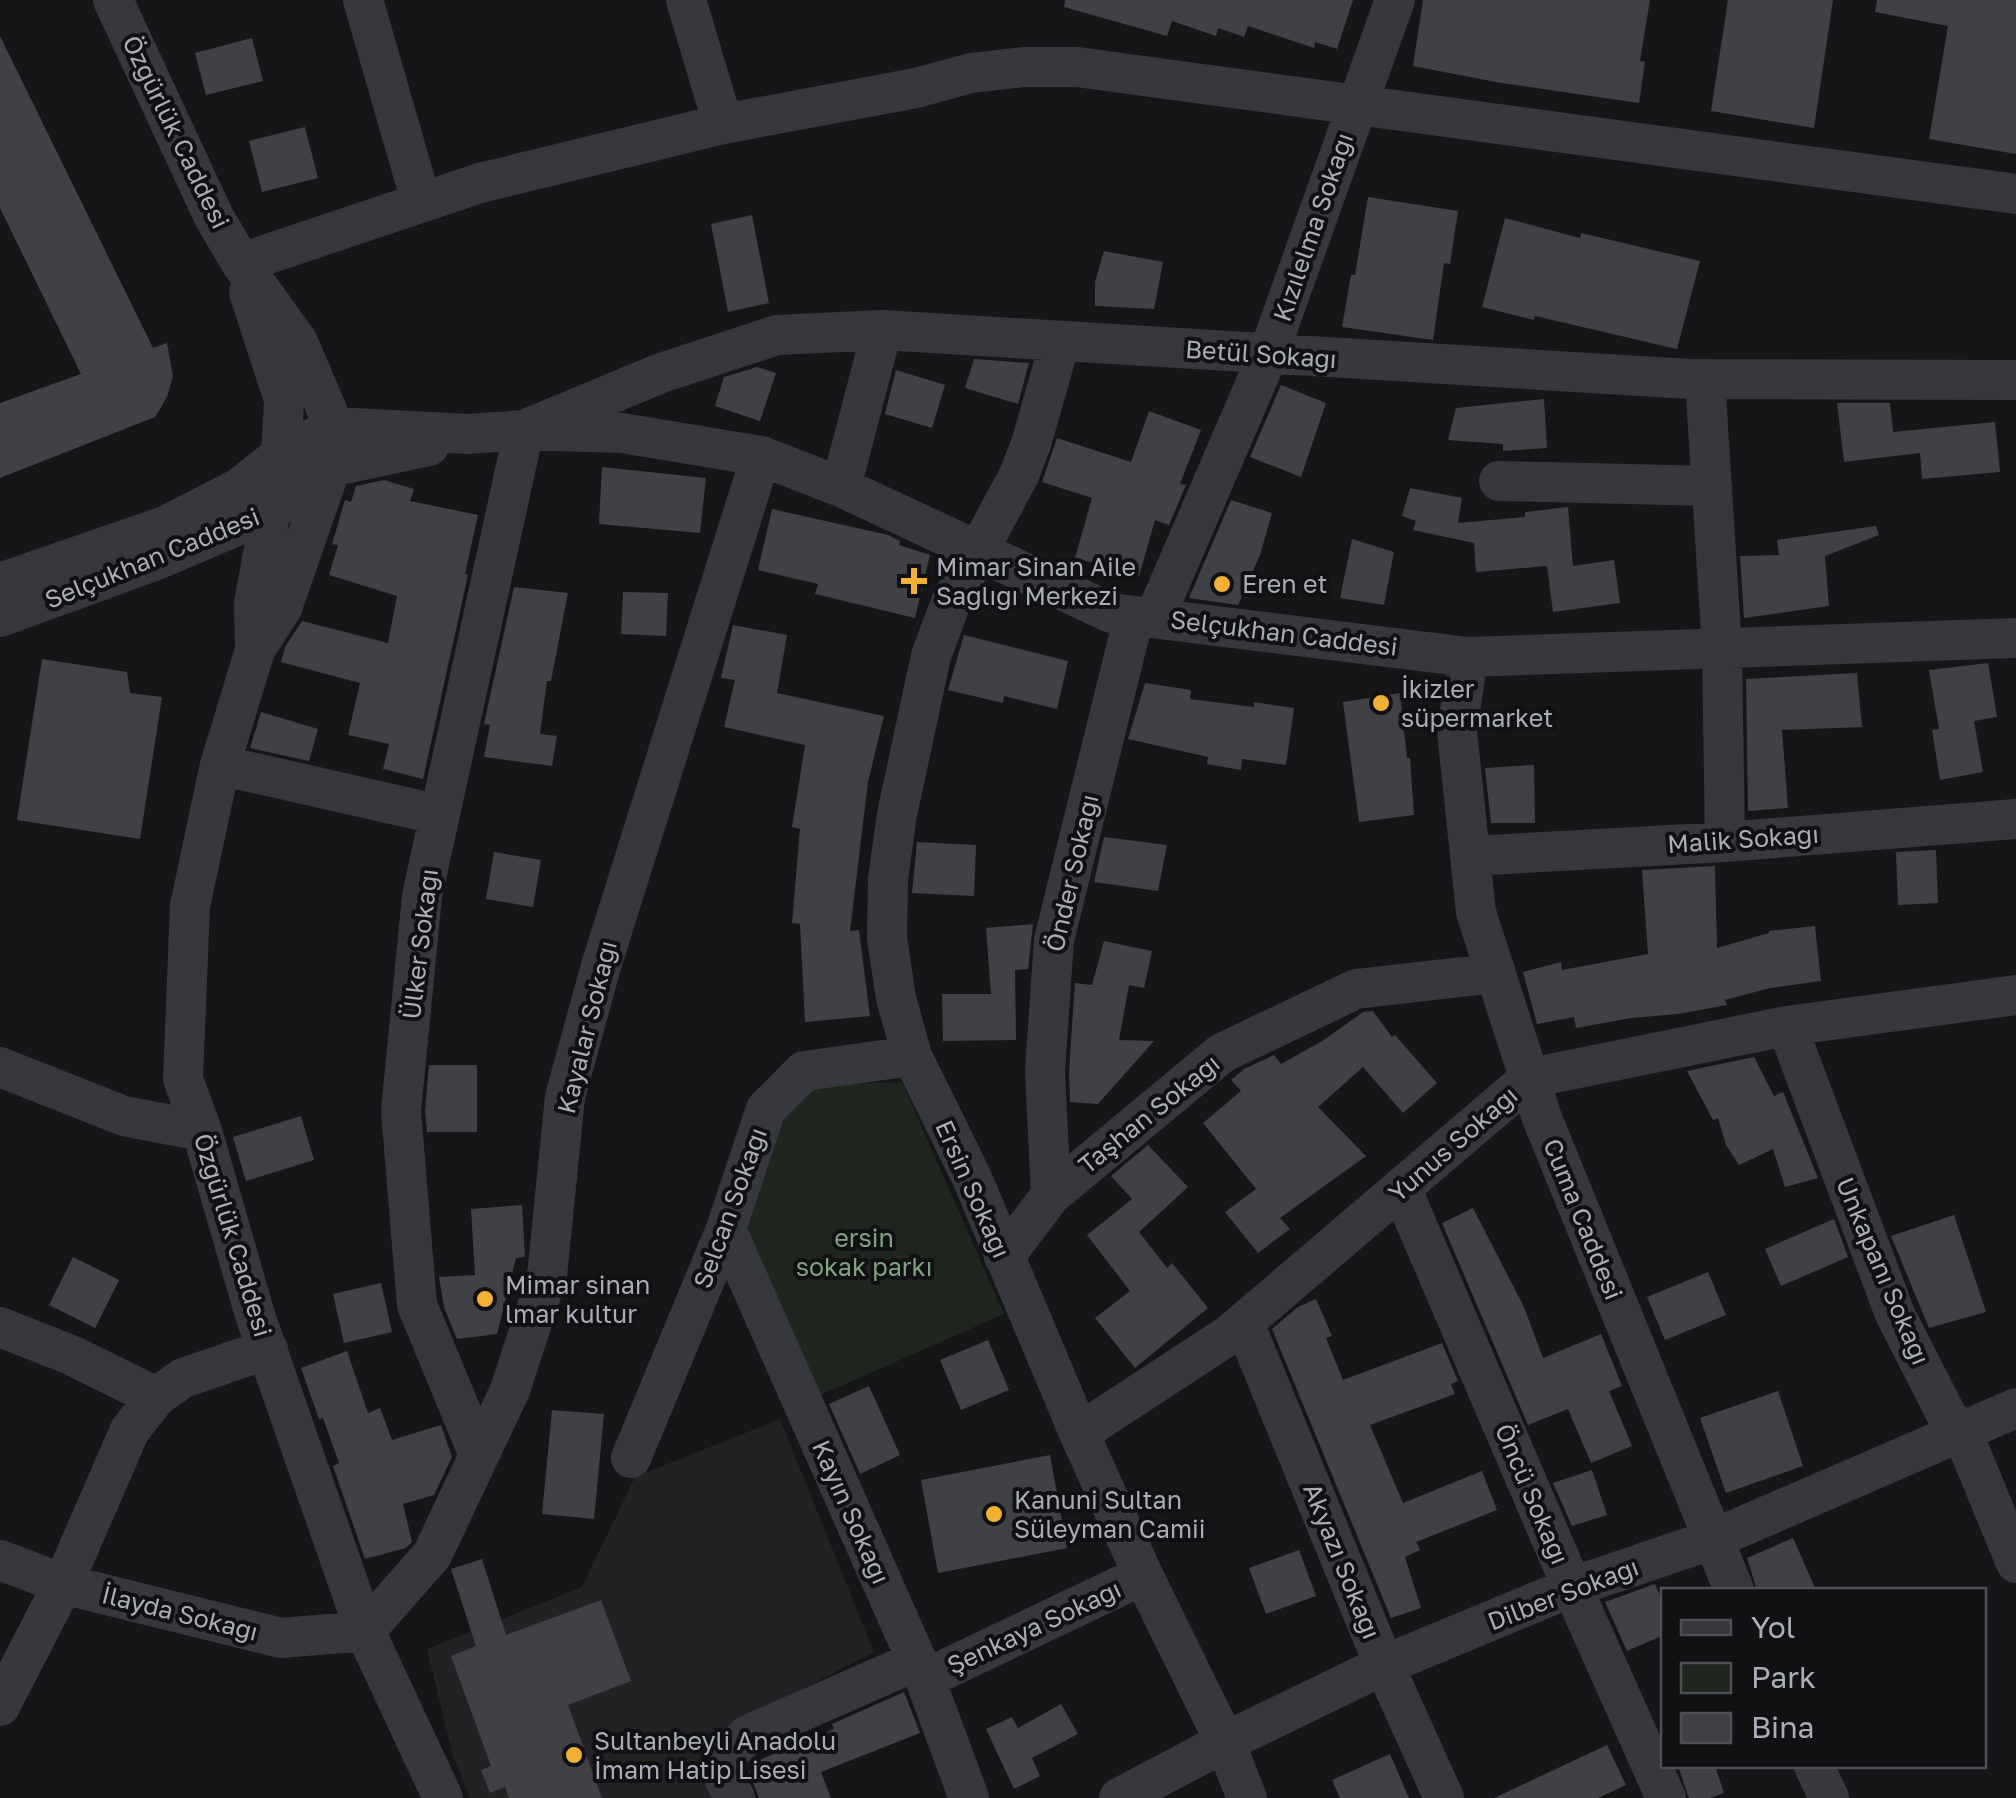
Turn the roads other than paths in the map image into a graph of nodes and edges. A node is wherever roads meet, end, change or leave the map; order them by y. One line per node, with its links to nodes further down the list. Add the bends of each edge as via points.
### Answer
1 (113, 0): 9 (street, Özgürlük Caddesi)
2 (363, 0): 8 (street)
3 (686, 0): 6 (street)
4 (1395, 0): 5 (street, Kızılelma Sokağı)
5 (1355, 105): 6 (street, via 1078,67 1024,66); 7 (street); 12 (street, Kızılelma Sokağı)
6 (723, 124): 8 (street)
7 (2016, 194)
8 (422, 200): 9 (street)
9 (241, 263): 16 (street, Özgürlük Caddesi, via 298,342); 17 (street, Özgürlük Caddesi, via 284,400)
10 (882, 330): 11 (street, Betül Sokağı); 15 (street, Betül Sokağı, via 777,335 661,373); 21 (street)
11 (1060, 342): 12 (street, Betül Sokağı); 23 (street, Ersin Sokağı, via 1019,475)
12 (1268, 355): 13 (street, Betül Sokağı); 25 (street, Kızılelma Sokağı)
13 (1705, 379): 14 (street, Betül Sokağı); 20 (street)
14 (2016, 380)
15 (524, 430): 16 (street, Selçukhan Caddesi); 18 (street, Selçukhan Caddesi, via 622,433); 32 (street, Ülker Sokağı)
16 (333, 447): 17 (street, Selçukhan Caddesi); 22 (street, Selçukhan Caddesi); 29 (street, Özgürlük Caddesi, via 282,608)
17 (281, 454): 22 (street, Özgürlük Caddesi); 24 (street, Selçukhan Caddesi, via 239,488 165,526)
18 (761, 456): 21 (street, Selçukhan Caddesi); 54 (street, Kayalar Sokağı, via 565,1097 547,1276 510,1390)
19 (1499, 481): 20 (street)
20 (1712, 486): 28 (street)
21 (841, 487): 23 (street, Selçukhan Caddesi)
22 (272, 511): 26 (street, Selçukhan Caddesi); 29 (street, Özgürlük Caddesi, via 254,603)
23 (978, 552): 25 (street, Selçukhan Caddesi, via 1111,613); 39 (street, Ersin Sokağı, via 930,656 888,879 894,983)
24 (0, 583)
25 (1145, 616): 30 (street, Selçukhan Caddesi); 44 (street, Önder Sokağı, via 1054,940 1046,1071)
26 (0, 618)
27 (2016, 638): 28 (street, Selçukhan Caddesi)
28 (1722, 649): 30 (street, Selçukhan Caddesi); 34 (street)
29 (255, 650): 31 (street, Özgürlük Caddesi)
30 (1468, 657): 35 (street, Cuma Caddesi, via 1457,731)
31 (220, 765): 32 (street); 42 (street, Özgürlük Caddesi, via 190,906 183,1079)
32 (440, 816): 54 (street, Ülker Sokağı, via 422,896 401,1112 417,1304)
33 (2016, 819): 34 (street, Malik Sokağı)
34 (1725, 842): 35 (street, Malik Sokağı)
35 (1470, 856): 36 (street, Cuma Caddesi, via 1476,912)
36 (1496, 973): 41 (street, Cuma Caddesi); 44 (street, Taşhan Sokağı, via 1356,989 1222,1053)
37 (2016, 995): 38 (street, Yunus Sokağı)
38 (1787, 1026): 41 (street, Yunus Sokağı); 52 (street, Unkapanı Sokağı, via 1895,1314 1948,1418)
39 (912, 1056): 45 (street, Selcan Sokağı, via 804,1071 766,1109); 46 (street, Ersin Sokağı)
40 (0, 1067): 42 (street, via 124,1116)
41 (1530, 1078): 43 (street, Yunus Sokağı); 56 (street, Cuma Caddesi)
42 (202, 1131): 49 (street, Özgürlük Caddesi)
43 (1401, 1188): 47 (street, Yunus Sokağı); 61 (street, Öncü Sokağı)
44 (1050, 1195): 46 (street, Taşhan Sokağı)
45 (726, 1229): 55 (street, Selcan Sokağı); 65 (street, Kayın Sokağı)
46 (1004, 1257): 53 (street, Ersin Sokağı)
47 (1244, 1323): 53 (street, Yunus Sokağı); 64 (street, Akyazı Sokağı)
48 (0, 1327): 50 (street)
49 (268, 1350): 50 (street, via 183,1378); 63 (street, Özgürlük Caddesi)
50 (156, 1398): 60 (street, via 130,1430)
51 (2016, 1408): 52 (street, Dilber Sokağı)
52 (1962, 1432): 56 (street, Dilber Sokağı); 58 (street, Unkapanı Sokağı)
53 (1079, 1433): 59 (street, Ersin Sokağı)
54 (479, 1455): 63 (street, Kayalar Sokağı, via 432,1555)
55 (631, 1458)
56 (1711, 1540): 61 (street, Dilber Sokağı); 62 (street, Cuma Caddesi)
57 (0, 1560): 60 (street, İlayda Sokağı)
58 (2016, 1563)
59 (1143, 1575): 65 (street, Şenkaya Sokağı); 67 (street, Ersin Sokağı)
60 (63, 1584): 63 (street, İlayda Sokağı, via 281,1638); 66 (street)
61 (1572, 1588): 64 (street, Dilber Sokağı); 75 (street, Öncü Sokağı)
62 (1733, 1588)
63 (365, 1631): 69 (street, Özgürlük Caddesi)
64 (1384, 1665): 67 (street, Dilber Sokağı); 74 (street, Akyazı Sokağı)
65 (920, 1670): 70 (street, Şenkaya Sokağı, via 748,1735 728,1753 724,1778); 71 (street, Kayın Sokağı)
66 (0, 1706)
67 (1225, 1742): 72 (street, Dilber Sokağı); 73 (street, Ersin Sokağı)
68 (1815, 1768): 76 (street)
69 (443, 1798)
70 (735, 1798)
71 (968, 1798)
72 (1119, 1798)
73 (1247, 1798)
74 (1444, 1798)
75 (1666, 1798)
76 (1829, 1798)

